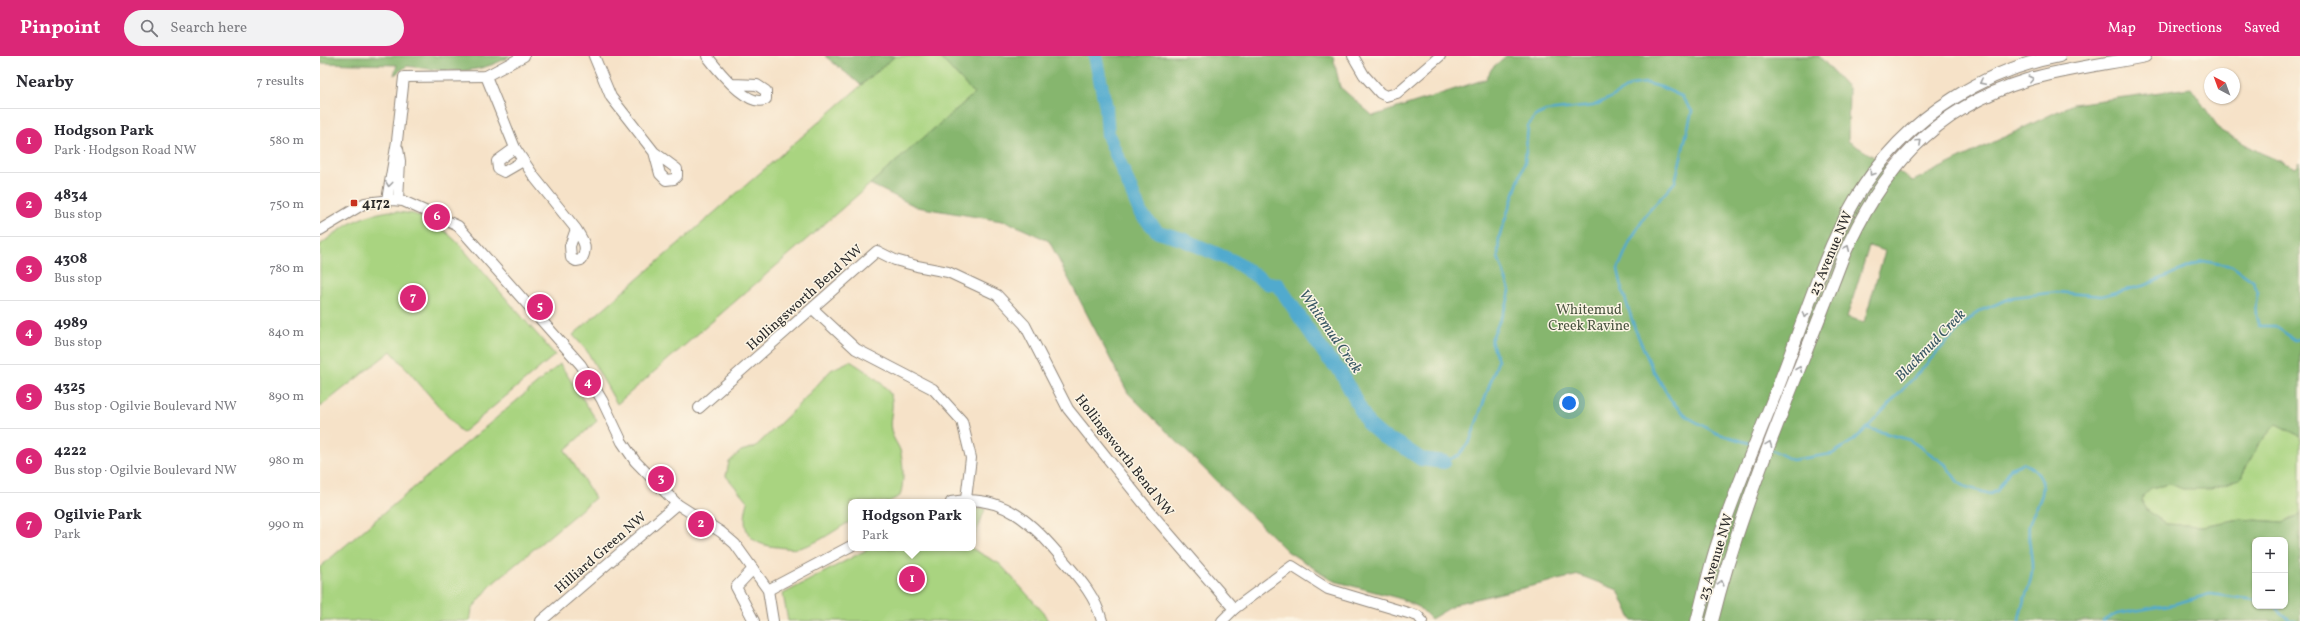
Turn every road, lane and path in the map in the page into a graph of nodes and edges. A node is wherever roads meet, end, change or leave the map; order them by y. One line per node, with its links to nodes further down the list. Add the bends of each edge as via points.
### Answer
1 (524, 56): 8 (street)
2 (594, 56): 12 (street, via 611,98)
3 (708, 56): 9 (street, via 723,76)
4 (1353, 56): 5 (street, via 1364,75 1386,96 1397,93)
5 (1440, 56)
6 (2059, 56): 33 (main road, 23 Avenue NW, one-way to 33, via 1991,78 1926,116 1886,155 1862,187 1834,239 1743,474 1718,543)
7 (2145, 56): 34 (main road, 23 Avenue NW, one-way to 7, via 1731,550 1756,480 1858,222 1897,163 1918,142 1954,115 1996,91 2026,80)
8 (486, 76): 10 (street, via 404,77); 11 (street)
9 (733, 84)
10 (397, 141): 14 (street, one-way to 14); 15 (street, via 400,161)
11 (515, 148): 13 (street); 13 (street, via 497,161 498,169 508,171)
12 (654, 152)
13 (523, 161): 16 (street)
14 (387, 200): 15 (street); 17 (street, via 366,203)
15 (398, 200): 22 (street, via 458,226 581,365 628,451)
16 (576, 229)
17 (320, 230)
18 (813, 309): 19 (street, Hollingsworth Bend NW); 20 (street, via 856,349 933,389 962,421 971,458); 26 (street, Hollingsworth Bend NW, via 876,251 909,264 948,272 997,295 1025,325 1068,409 1152,514)
19 (699, 408)
20 (966, 499)
21 (976, 501): 30 (street, via 1010,510 1031,524 1048,540 1089,591)
22 (677, 504): 24 (street, via 721,532 735,544); 27 (street, Hilliard Green NW)
23 (848, 548): 25 (street)
24 (753, 569): 25 (street); 28 (street, via 736,587)
25 (768, 590): 29 (street)
26 (1234, 609): 31 (street); 32 (street, via 1292,566 1328,589 1418,616)
27 (541, 621)
28 (754, 621)
29 (773, 621)
30 (1102, 621)
31 (1222, 621)
32 (1422, 621)
33 (1697, 621)
34 (1712, 621)

